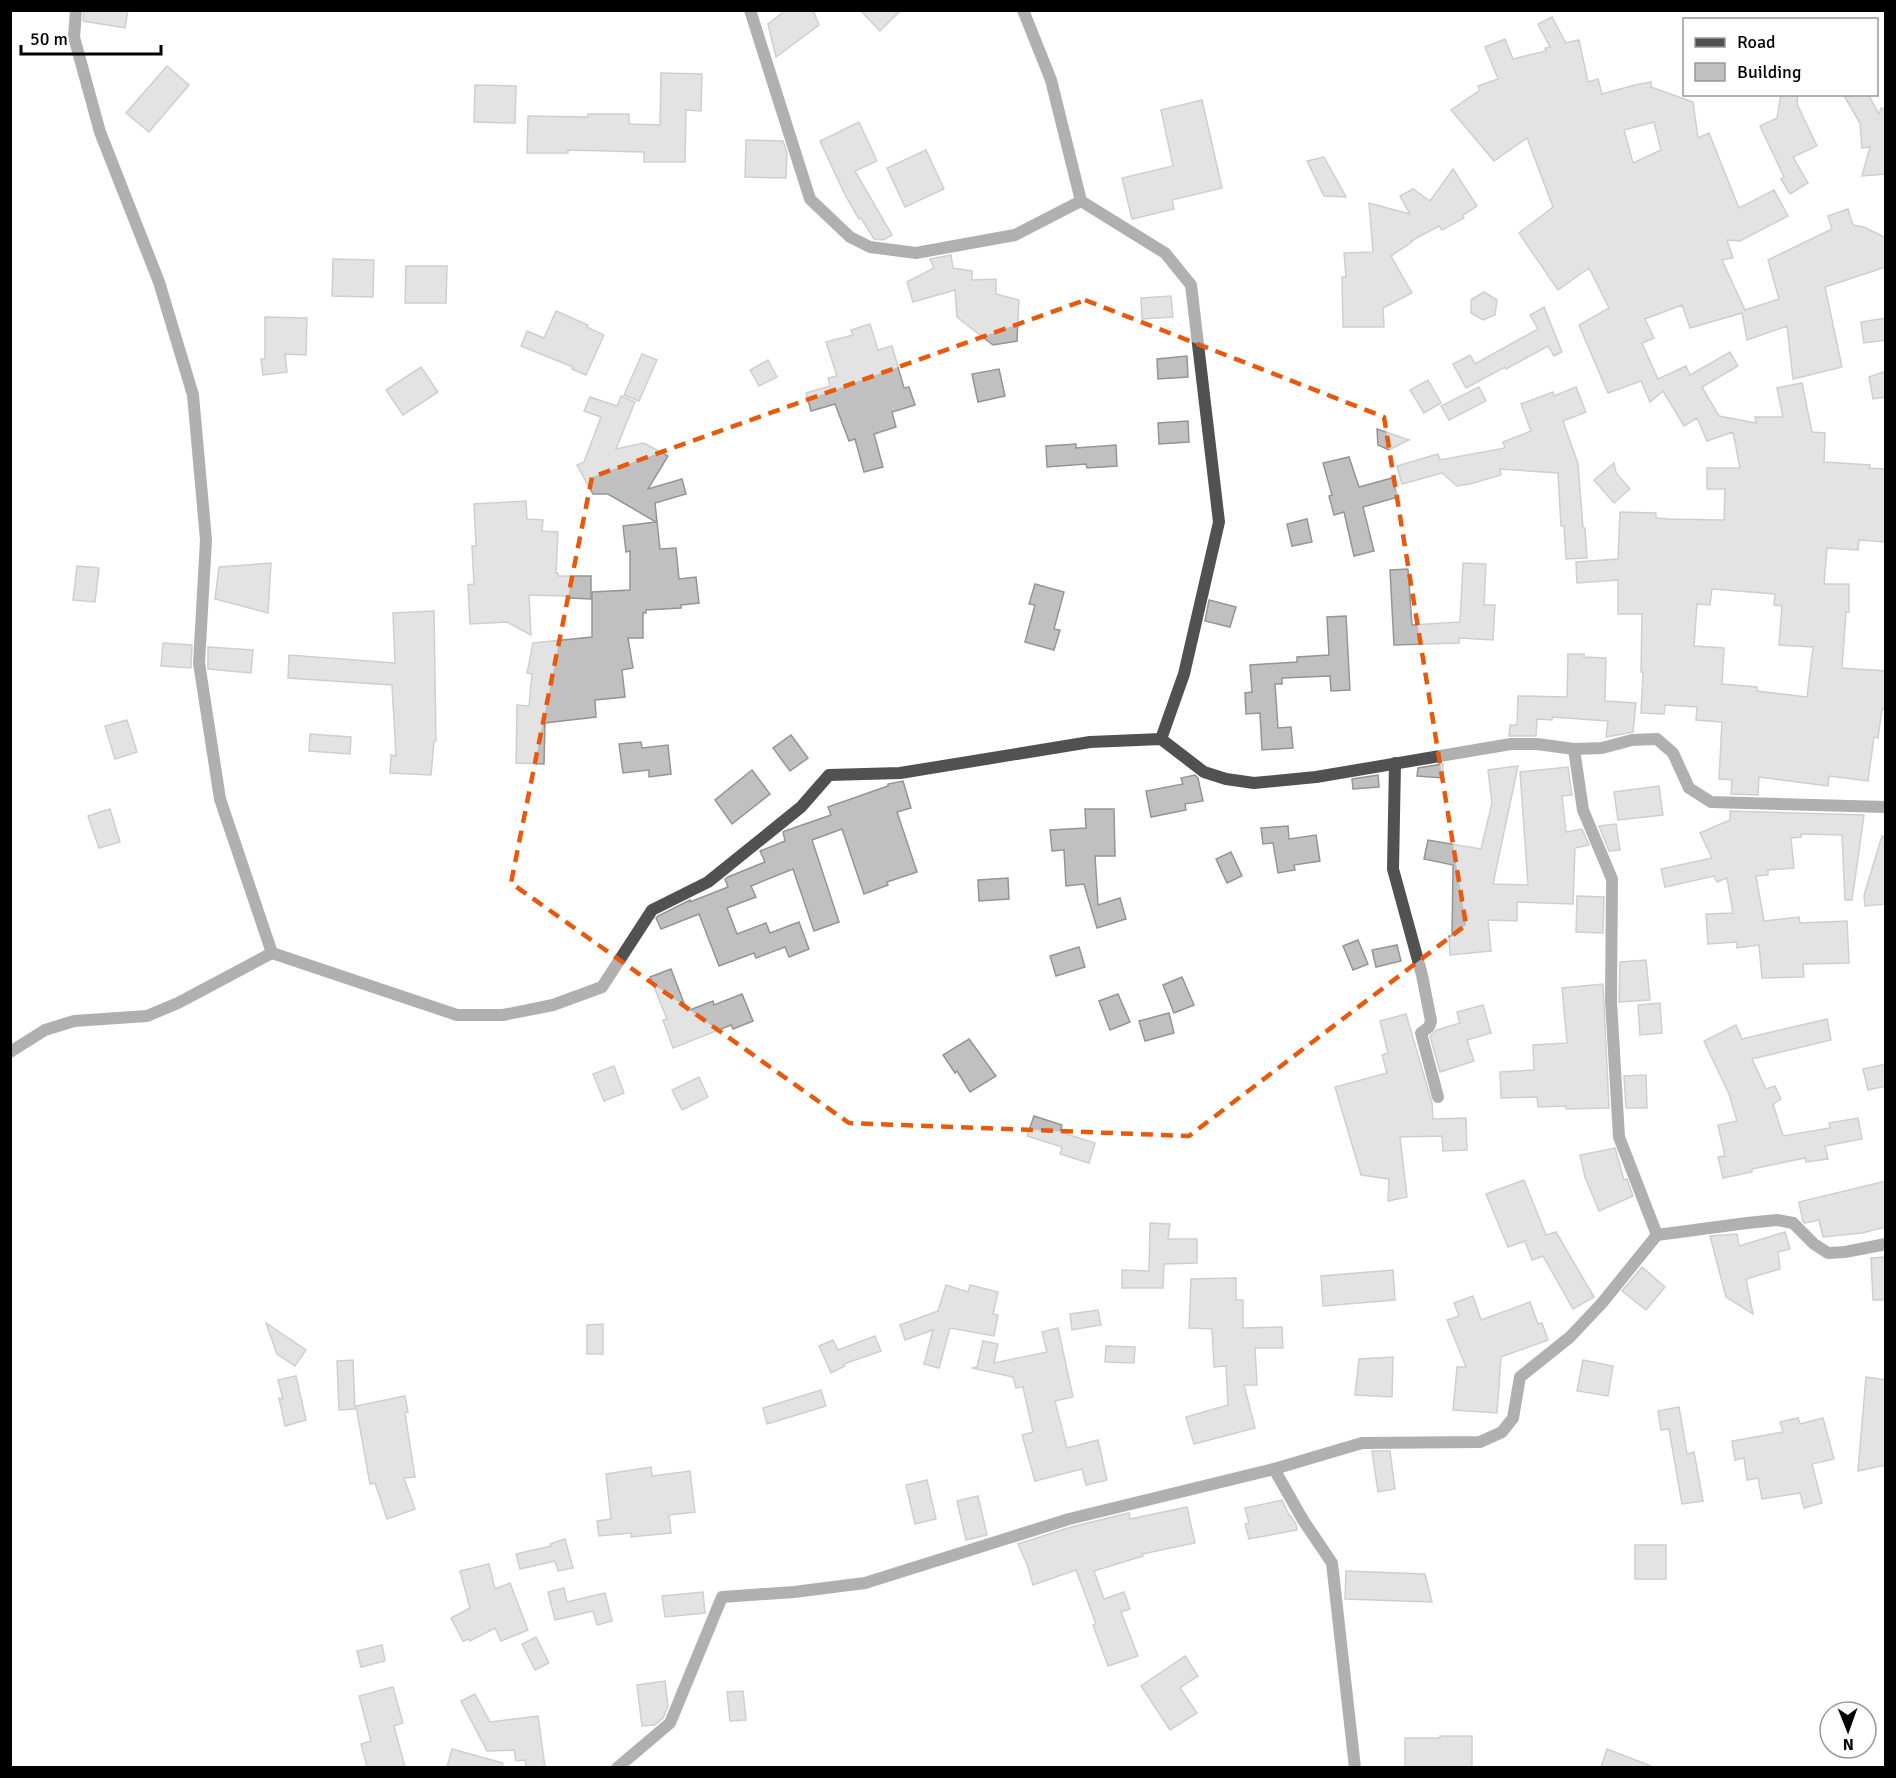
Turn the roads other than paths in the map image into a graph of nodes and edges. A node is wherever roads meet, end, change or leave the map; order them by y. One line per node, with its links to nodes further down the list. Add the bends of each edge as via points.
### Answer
1 (76, 10): 9 (street, via 74,38 100,132 159,282 193,395 206,540 199,663 220,799)
2 (750, 10): 4 (street, via 810,199 850,237 870,247 916,253 1014,235)
3 (1023, 10): 4 (street, via 1051,80)
4 (1081, 201): 5 (street, via 1165,253 1191,285 1219,522 1184,674)
5 (1161, 739): 7 (street, via 1204,772 1254,783); 9 (street, via 1090,742 900,773 830,775 801,807 708,882 652,910 602,987 553,1005 503,1015 457,1016)
6 (1574, 749): 7 (street, via 1512,744); 8 (street, via 1657,739 1673,753 1689,788 1712,802); 12 (street, via 1583,810 1612,879 1611,1001 1619,1137)
7 (1395, 763): 11 (street, via 1393,869 1422,975 1431,1021 1421,1033)
8 (1886, 807)
9 (272, 953): 10 (street, via 147,1016 74,1021 45,1030)
10 (10, 1052)
11 (1438, 1097)
12 (1657, 1235): 13 (street, via 1777,1220 1793,1223 1828,1253); 14 (street, via 1570,1337 1520,1377 1513,1418 1502,1432 1480,1442 1362,1443)
13 (1886, 1244)
14 (1274, 1469): 15 (street, via 1069,1520 865,1583 722,1597 670,1723); 16 (street, via 1332,1563)
15 (617, 1767)
16 (1355, 1767)

